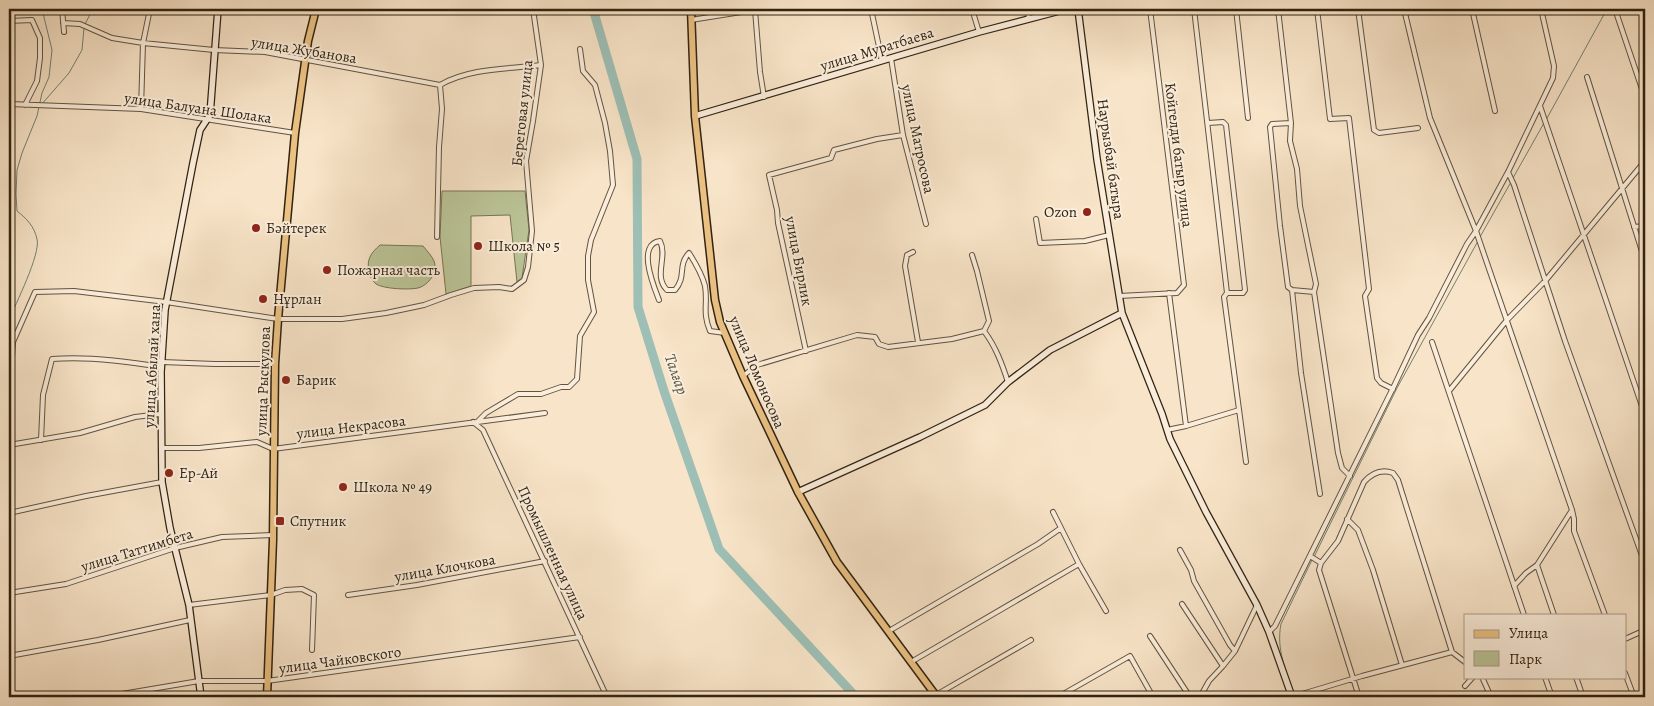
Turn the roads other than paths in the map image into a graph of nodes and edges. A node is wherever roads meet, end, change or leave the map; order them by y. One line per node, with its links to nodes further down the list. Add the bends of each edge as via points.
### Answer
1 (62, 9): 26 (street)
2 (150, 9): 29 (street)
3 (218, 9): 31 (street, улица Абылай хана)
4 (316, 9): 33 (main road, улица Рыскулова)
5 (533, 9): 35 (street, Береговая улица)
6 (691, 9): 24 (main road, улица Ломоносова)
7 (757, 9): 24 (street); 38 (street)
8 (871, 9): 34 (street)
9 (972, 9): 28 (street)
10 (1027, 9): 23 (street)
11 (1067, 9): 23 (street, улица Муратбаева)
12 (1078, 9): 61 (street, Наурызбай батыра)
13 (1150, 9): 70 (street, Койгелди батыр улица, via 1184,285 1177,293)
14 (1194, 9): 49 (street)
15 (1236, 9): 46 (street)
16 (1278, 9): 48 (street)
17 (1317, 9): 87 (street, via 1330,119 1349,118 1369,289 1365,296 1377,378)
18 (1358, 9): 50 (street, via 1374,130 1379,133)
19 (1404, 9): 60 (street, via 1430,118)
20 (1472, 9): 44 (street)
21 (1541, 9): 42 (street, via 1554,66 1553,78)
22 (1615, 9): 39 (street)
23 (1030, 18): 28 (street, улица Муратбаева)
24 (691, 20): 45 (main road, улица Ломоносова)
25 (9, 21): 41 (street, via 32,20 40,38 37,81)
26 (63, 23): 27 (street); 29 (street, улица Жубанова, via 80,24 112,38)
27 (64, 32)
28 (979, 32): 32 (street, улица Муратбаева)
29 (143, 43): 31 (street, улица Жубанова); 43 (street)
30 (580, 49): 94 (street, via 583,71 595,85 605,123 613,185 590,240 588,280 594,312 580,336 577,379 569,387 541,394 518,394)
31 (214, 50): 33 (street, улица Жубанова, via 265,52); 47 (street, улица Абылай хана, via 210,115)
32 (890, 58): 34 (street, улица Муратбаева); 52 (street, улица Матросова)
33 (305, 60): 37 (street, улица Жубанова); 51 (main road, улица Рыскулова)
34 (882, 61): 38 (street, улица Муратбаева)
35 (541, 65): 37 (street, via 461,76); 76 (street, Береговая улица, via 526,160 532,231 524,280 512,289 474,288 424,305 386,313 342,319)
36 (1587, 77): 55 (street)
37 (440, 85): 63 (street)
38 (764, 96): 45 (street, улица Муратбаева)
39 (1645, 98)
40 (9, 104): 41 (street, улица Балуана Шолака)
41 (25, 105): 43 (street, улица Балуана Шолака)
42 (1540, 106): 54 (street); 62 (street)
43 (141, 109): 47 (street, улица Балуана Шолака)
44 (1495, 111)
45 (695, 116): 79 (main road, улица Ломоносова, via 715,300)
46 (1248, 118)
47 (206, 120): 51 (street, улица Балуана Шолака); 74 (street, улица Абылай хана, via 194,154)
48 (1291, 122): 68 (street, via 1270,127 1288,287); 69 (street, via 1290,141 1316,284)
49 (1208, 123): 71 (street); 71 (street, via 1223,122 1226,125 1245,290 1244,293)
50 (1418, 128)
51 (294, 133): 76 (main road, улица Рыскулова)
52 (903, 135): 57 (street, улица Матросова); 82 (street, улица Бирлик, via 834,150 831,158 770,175)
53 (1645, 161): 55 (street)
54 (1508, 172): 60 (street); 67 (street)
55 (1622, 190): 59 (street); 62 (street)
56 (1036, 219): 61 (street, via 1040,243 1085,241)
57 (926, 224)
58 (1645, 226): 59 (street)
59 (1634, 227): 66 (street)
60 (1476, 231): 77 (street); 87 (street, via 1418,335)
61 (1109, 235): 72 (street, Наурызбай батыра)
62 (1583, 236): 67 (street); 93 (street)
63 (437, 237)
64 (913, 252): 80 (street, via 907,255 905,266)
65 (972, 255): 78 (street, via 989,321)
66 (1645, 261)
67 (1546, 280): 77 (street); 118 (street)
68 (1292, 290): 69 (street); 105 (street)
69 (1314, 292): 102 (street, via 1338,453 1342,468)
70 (1169, 293): 72 (street); 95 (street)
71 (1227, 293): 90 (street, via 1224,297)
72 (1119, 296): 75 (street, Наурызбай батыра)
73 (659, 300): 79 (street, via 647,264 651,246 660,241 660,280 663,286 667,290 675,290 681,284 683,260 690,253 705,287 705,318 710,330)
74 (166, 302): 76 (street); 83 (street, улица Абылай хана); 89 (street, via 74,291 35,292 13,342)
75 (1122, 313): 86 (street, via 1050,350); 96 (street, Наурызбай батыра)
76 (278, 319): 84 (main road, улица Рыскулова)
77 (1507, 320): 88 (street); 106 (street)
78 (984, 331): 80 (street, via 952,339); 86 (street, via 998,353)
79 (725, 333): 85 (main road, улица Ломоносова)
80 (918, 342): 82 (street, via 888,347 879,344 875,336 857,335)
81 (1432, 342): 88 (street)
82 (806, 351): 85 (street, via 757,365)
83 (162, 364): 84 (street); 92 (street, улица Абылай хана); 97 (street, via 52,359 43,395)
84 (275, 364): 100 (main road, улица Рыскулова)
85 (743, 376): 104 (main road, улица Ломоносова)
86 (1008, 382): 104 (street, via 985,405)
87 (1393, 389): 102 (street)
88 (1449, 391): 120 (street)
89 (9, 400)
90 (1240, 410): 95 (street); 101 (street)
91 (545, 413): 94 (street, улица Некрасова)
92 (160, 414): 97 (street); 99 (street, улица Абылай хана)
93 (1645, 415)
94 (476, 422): 100 (street, улица Некрасова); 115 (street, Промышленная улица, via 483,430)
95 (1186, 426): 96 (street)
96 (1167, 430): 126 (street, Наурызбай батыра, via 1206,512)
97 (41, 440): 98 (street)
98 (9, 445)
99 (161, 448): 100 (street, улица Некрасова, via 257,442); 103 (street, улица Абылай хана)
100 (273, 449): 111 (main road, улица Рыскулова)
101 (1246, 462)
102 (1350, 476): 114 (street)
103 (162, 482): 108 (street); 112 (street, улица Абылай хана)
104 (798, 492): 133 (main road, улица Ломоносова, via 837,562)
105 (1320, 494)
106 (1572, 510): 119 (street); 130 (street, via 1574,531)
107 (1053, 512): 110 (street)
108 (9, 513)
109 (1347, 519): 116 (street, via 1338,541); 141 (street, via 1370,476 1386,470 1394,473); 145 (street, via 1358,530)
110 (1061, 528): 117 (street); 133 (street)
111 (273, 535): 112 (street, улица Таттимбета, via 222,536); 123 (main road, улица Рыскулова)
112 (175, 548): 121 (street, улица Таттимбета, via 66,584); 125 (street, улица Абылай хана)
113 (1180, 550): 140 (street, via 1194,581)
114 (1312, 558): 116 (street); 134 (street, via 1276,626)
115 (545, 561): 122 (street, улица Клочкова); 136 (street, Промышленная улица)
116 (1321, 563): 148 (street, via 1319,570)
117 (1079, 564): 127 (street); 144 (street)
118 (1645, 564)
119 (1538, 565): 120 (street); 129 (street)
120 (1514, 586): 128 (street)
121 (9, 593)
122 (348, 595)
123 (271, 596): 125 (street); 139 (street, via 285,590 302,589 314,595); 154 (main road, улица Рыскулова)
124 (1182, 604): 146 (street)
125 (189, 605): 131 (street, улица Абылай хана)
126 (1257, 605): 134 (street, Наурызбай батыра); 140 (street)
127 (1106, 611)
128 (1524, 614)
129 (1554, 614)
130 (1605, 614)
131 (190, 620): 142 (street); 153 (street, улица Абылай хана)
132 (1645, 630): 137 (street)
133 (889, 632): 144 (main road, улица Ломоносова)
134 (1269, 632): 157 (street, Наурызбай батыра)
135 (1150, 636): 164 (street)
136 (580, 637): 154 (street, улица Чайковского); 161 (street, Промышленная улица)
137 (1626, 639)
138 (1031, 640): 156 (street)
139 (312, 650)
140 (1235, 650): 146 (street)
141 (1452, 652): 143 (street); 145 (street)
142 (9, 656)
143 (1464, 661)
144 (911, 662): 156 (main road, улица Ломоносова)
145 (1402, 665): 148 (street)
146 (1223, 666): 165 (street)
147 (1626, 676): 170 (street)
148 (1353, 678): 157 (street); 166 (street)
149 (1472, 678): 155 (street)
150 (1482, 678): 167 (street)
151 (1545, 678): 168 (street)
152 (1576, 678): 169 (street)
153 (198, 681): 154 (street, улица Чайковского); 158 (street, улица Чайковского); 159 (street, улица Абылай хана)
154 (268, 681): 160 (main road, улица Рыскулова)
155 (1465, 686)
156 (936, 696)
157 (1296, 696)
158 (104, 697)
159 (201, 697)
160 (268, 697)
161 (607, 697)
162 (1058, 697): 163 (street, via 1130,656)
163 (1153, 697)
164 (1190, 697)
165 (1200, 697)
166 (1359, 697)
167 (1491, 697)
168 (1552, 697)
169 (1583, 697)
170 (1634, 697)

